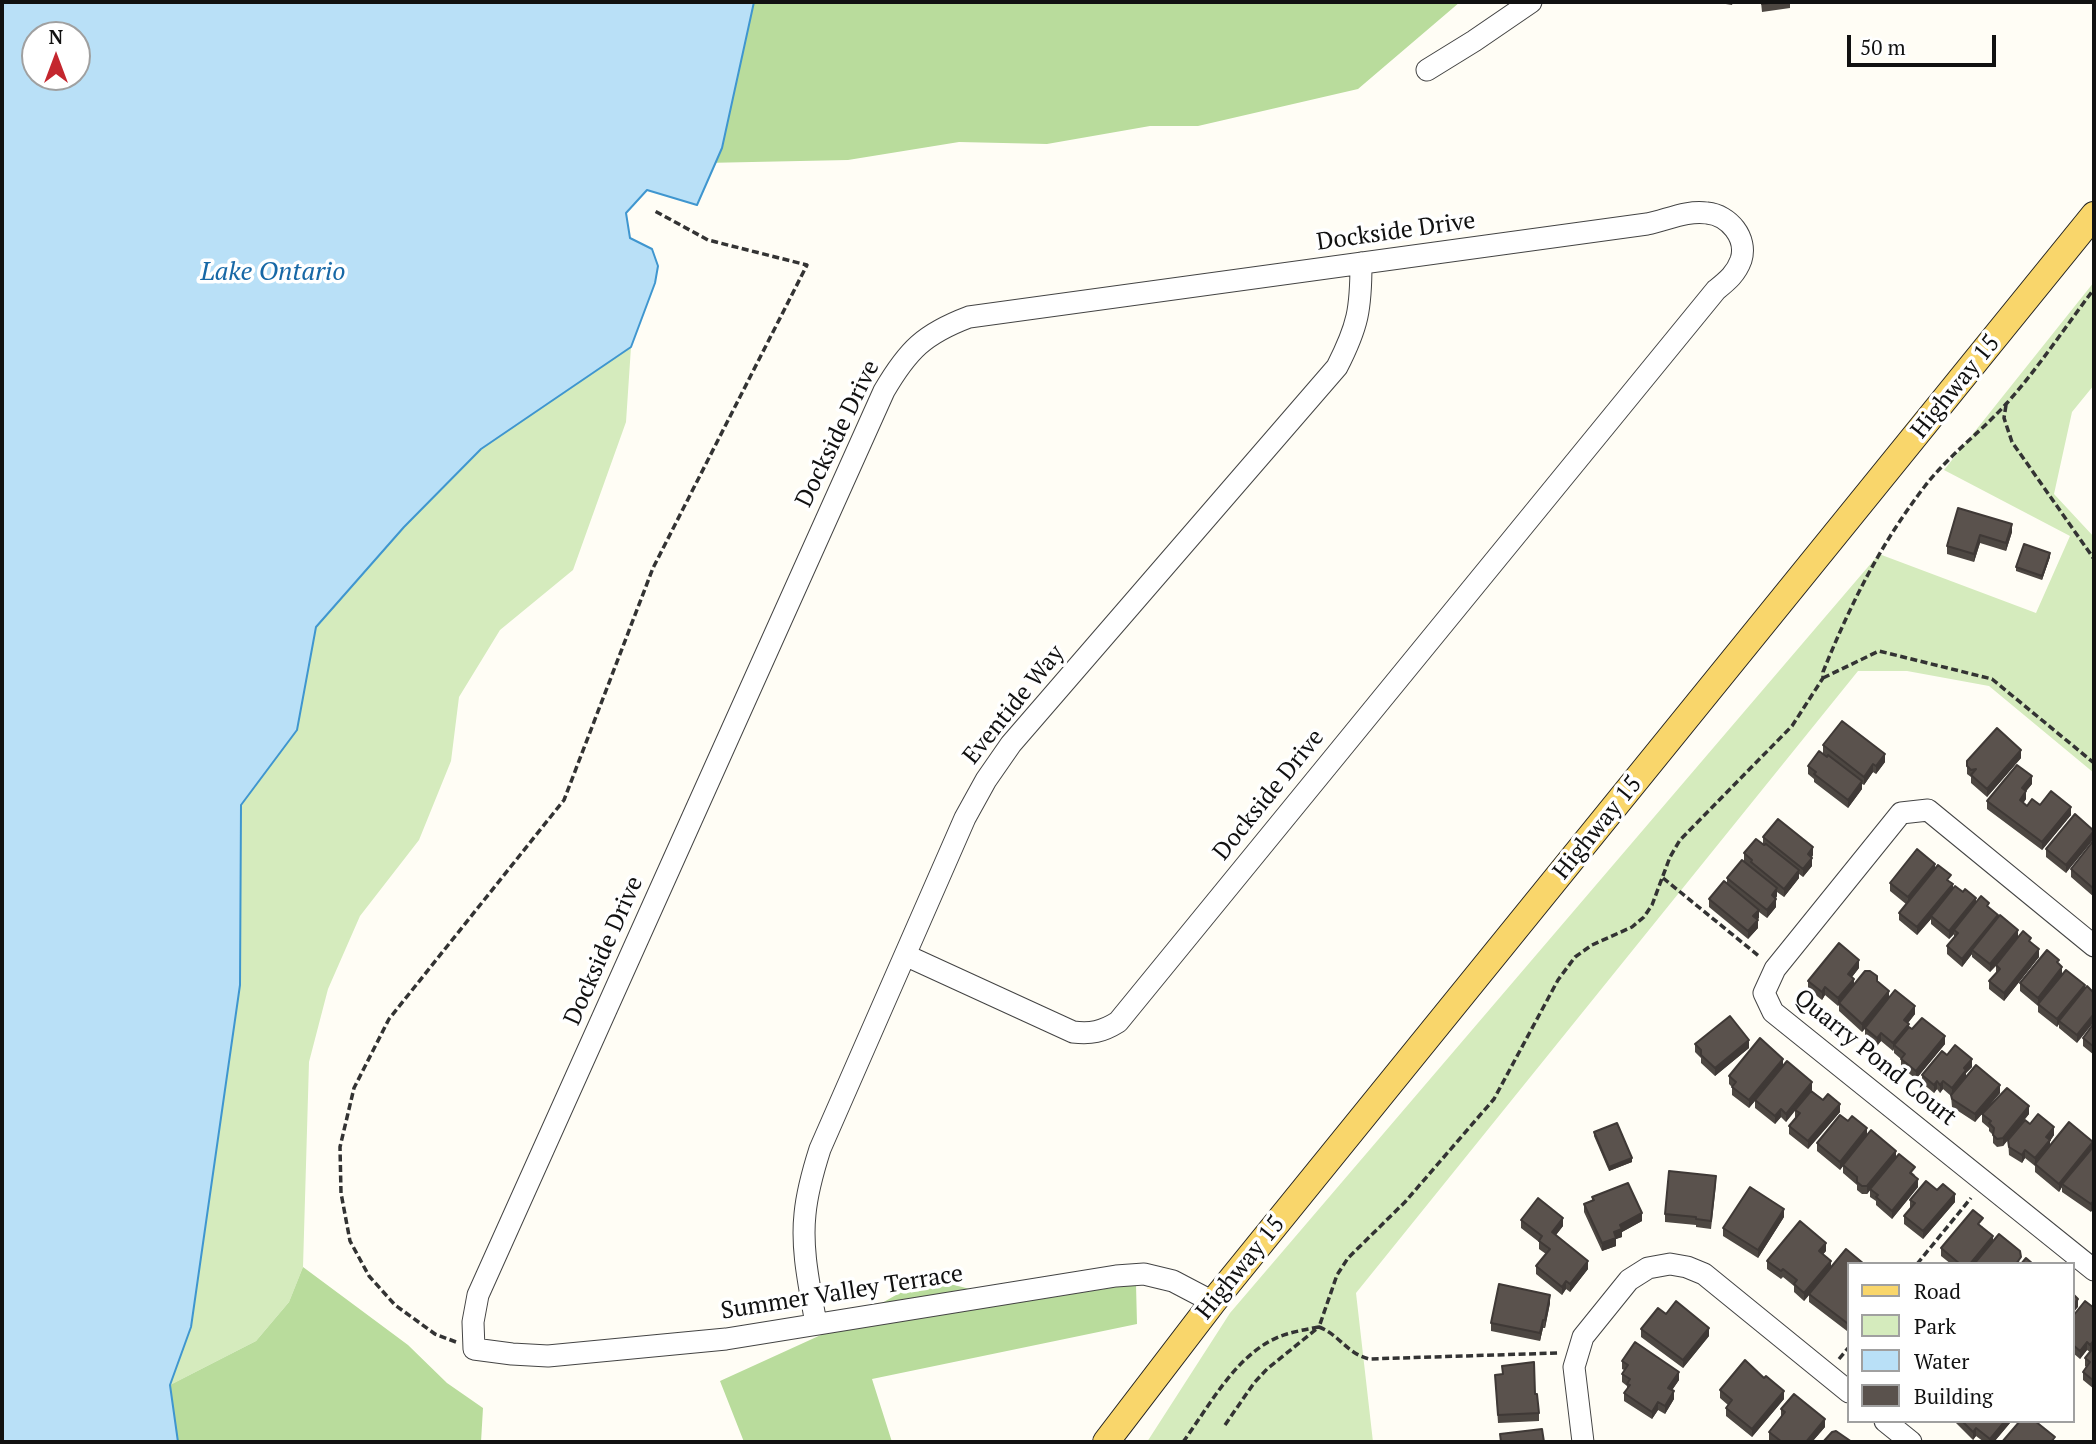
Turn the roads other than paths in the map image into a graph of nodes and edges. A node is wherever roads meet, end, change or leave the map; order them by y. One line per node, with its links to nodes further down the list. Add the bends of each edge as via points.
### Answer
1 (1531, 2): 2 (street)
2 (1427, 70)
3 (2094, 215): 8 (main road, Highway 15)
4 (1362, 263): 6 (street, Eventide Way, via 1362,302 1353,336 1337,367 1011,744 965,818); 6 (street, Dockside Drive, via 1647,224 1692,212 1711,213 1729,221 1740,238 1742,258 1732,276 1118,1022 1097,1032 1073,1032); 10 (street, Dockside Drive, via 969,317 942,327 899,365 478,1295)
5 (2094, 946): 7 (street, Quarry Pond Court, via 1928,810 1901,813 1775,969 1764,993 1773,1012)
6 (905, 955): 9 (street, Eventide Way, via 810,1181 804,1248)
7 (2094, 1270)
8 (1213, 1302): 9 (street, Summer Valley Terrace, via 1173,1281 1144,1273); 13 (main road, Highway 15)
9 (816, 1324): 10 (street, Summer Valley Terrace, via 726,1339 548,1356)
10 (474, 1349)
11 (1848, 1391): 14 (street, via 1704,1273 1670,1264 1648,1268 1629,1280 1583,1337 1574,1367)
12 (1887, 1423): 15 (street)
13 (1105, 1442)
14 (1583, 1442)
15 (1911, 1442)

